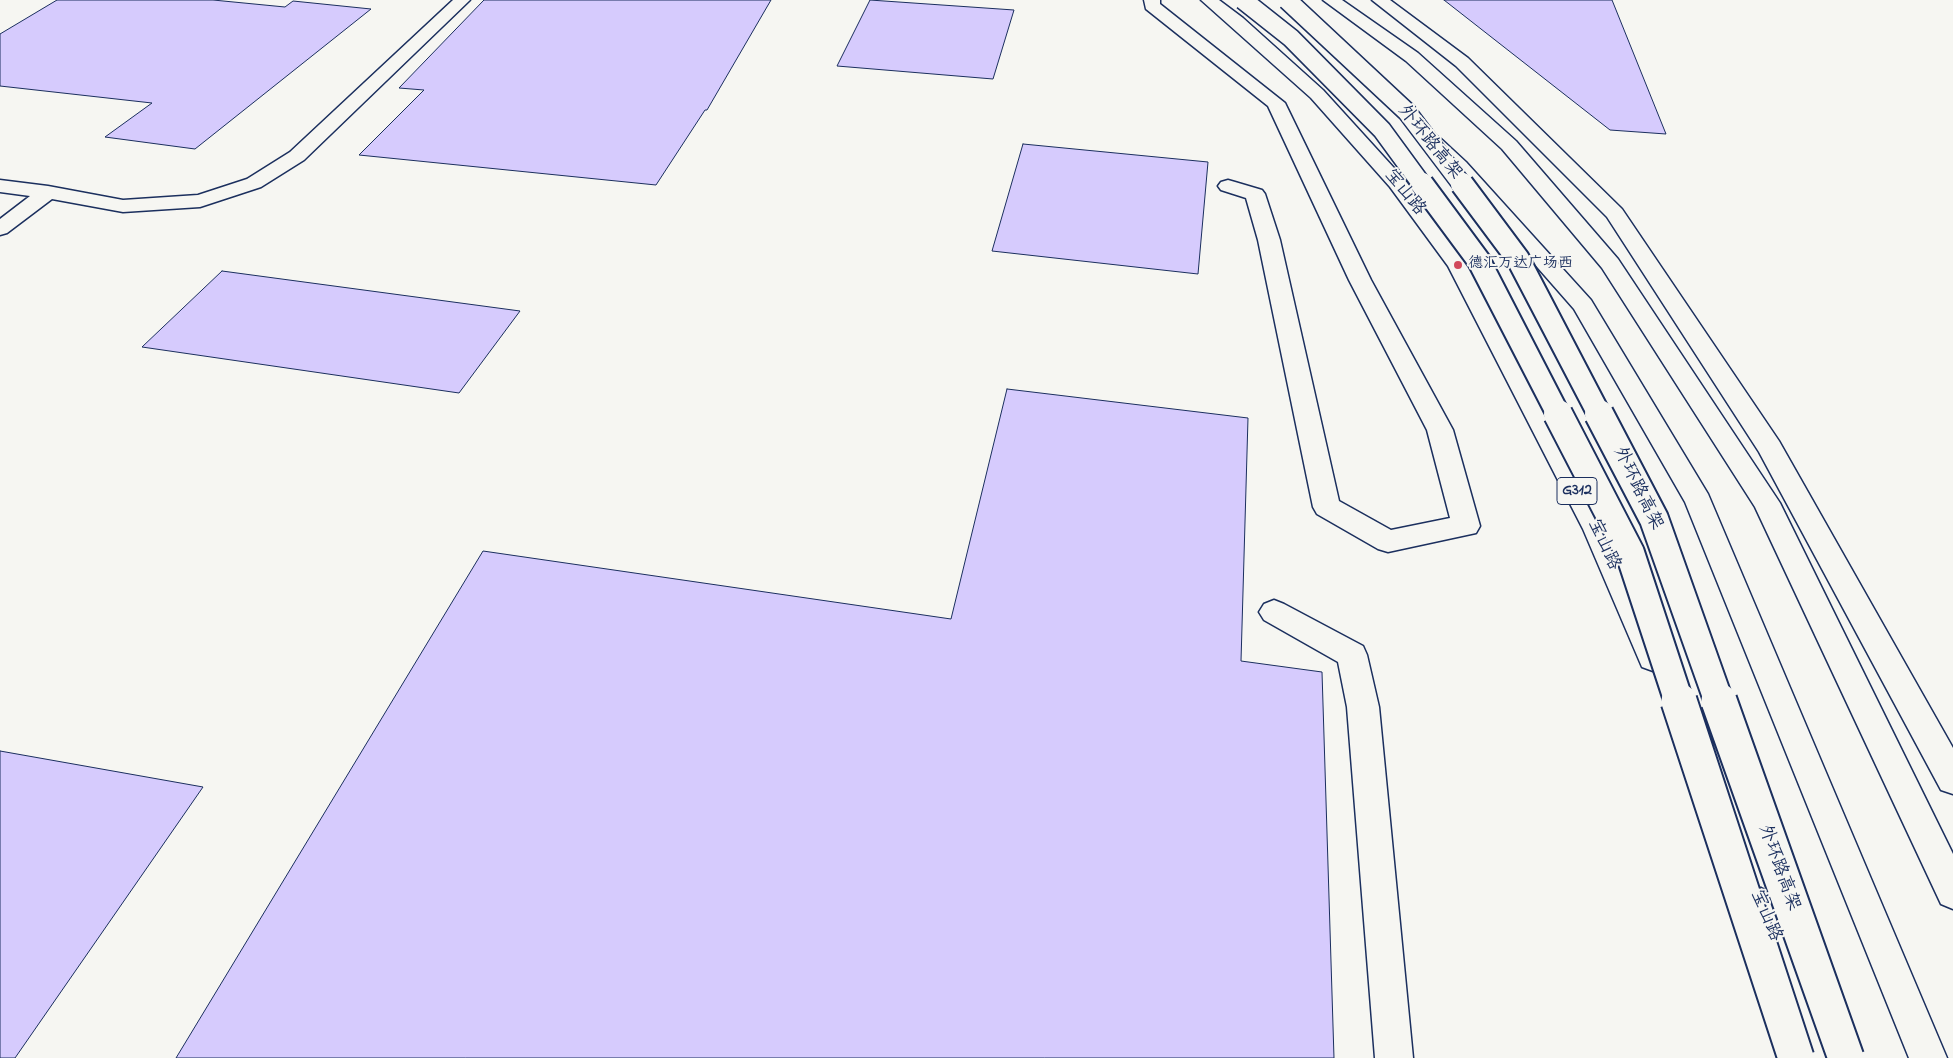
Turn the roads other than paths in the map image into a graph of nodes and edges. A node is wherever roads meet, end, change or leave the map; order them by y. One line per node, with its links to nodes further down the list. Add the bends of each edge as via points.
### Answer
1 (462, 0): 11 (main road, via 297,156 254,184 200,201 123,206)
2 (1152, 0): 10 (main road, via 1152,6 1276,103 1360,280 1440,430 1466,526 1388,541 1327,507 1269,240 1258,203 1255,194)
3 (1209, 0): 18 (main road, 宝山路 / G312, via 1317,94 1397,183 1458,266 1597,529)
4 (1243, 0): 17 (main road, 外环路高架, bridge, via 1290,38 1382,130 1480,261 1630,552)
5 (1276, 0): 20 (main road, via 1459,166 1583,305 1698,501)
6 (1287, 0): 19 (main road, 外环路高架, bridge, via 1407,112 1518,259 1654,519)
7 (1331, 0): 15 (main road, via 1412,57 1509,145 1610,264 1767,503)
8 (1380, 0): 14 (main road, via 1462,62 1615,213 1770,448)
9 (0, 186): 11 (main road)
10 (1228, 186)
11 (48, 192): 12 (main road)
12 (0, 229)
13 (1274, 612): 16 (main road, via 1352,655 1363,707)
14 (1953, 778)
15 (1953, 892)
16 (1394, 1058)
17 (1796, 1058)
18 (1827, 1058)
19 (1846, 1058)
20 (1928, 1058)

